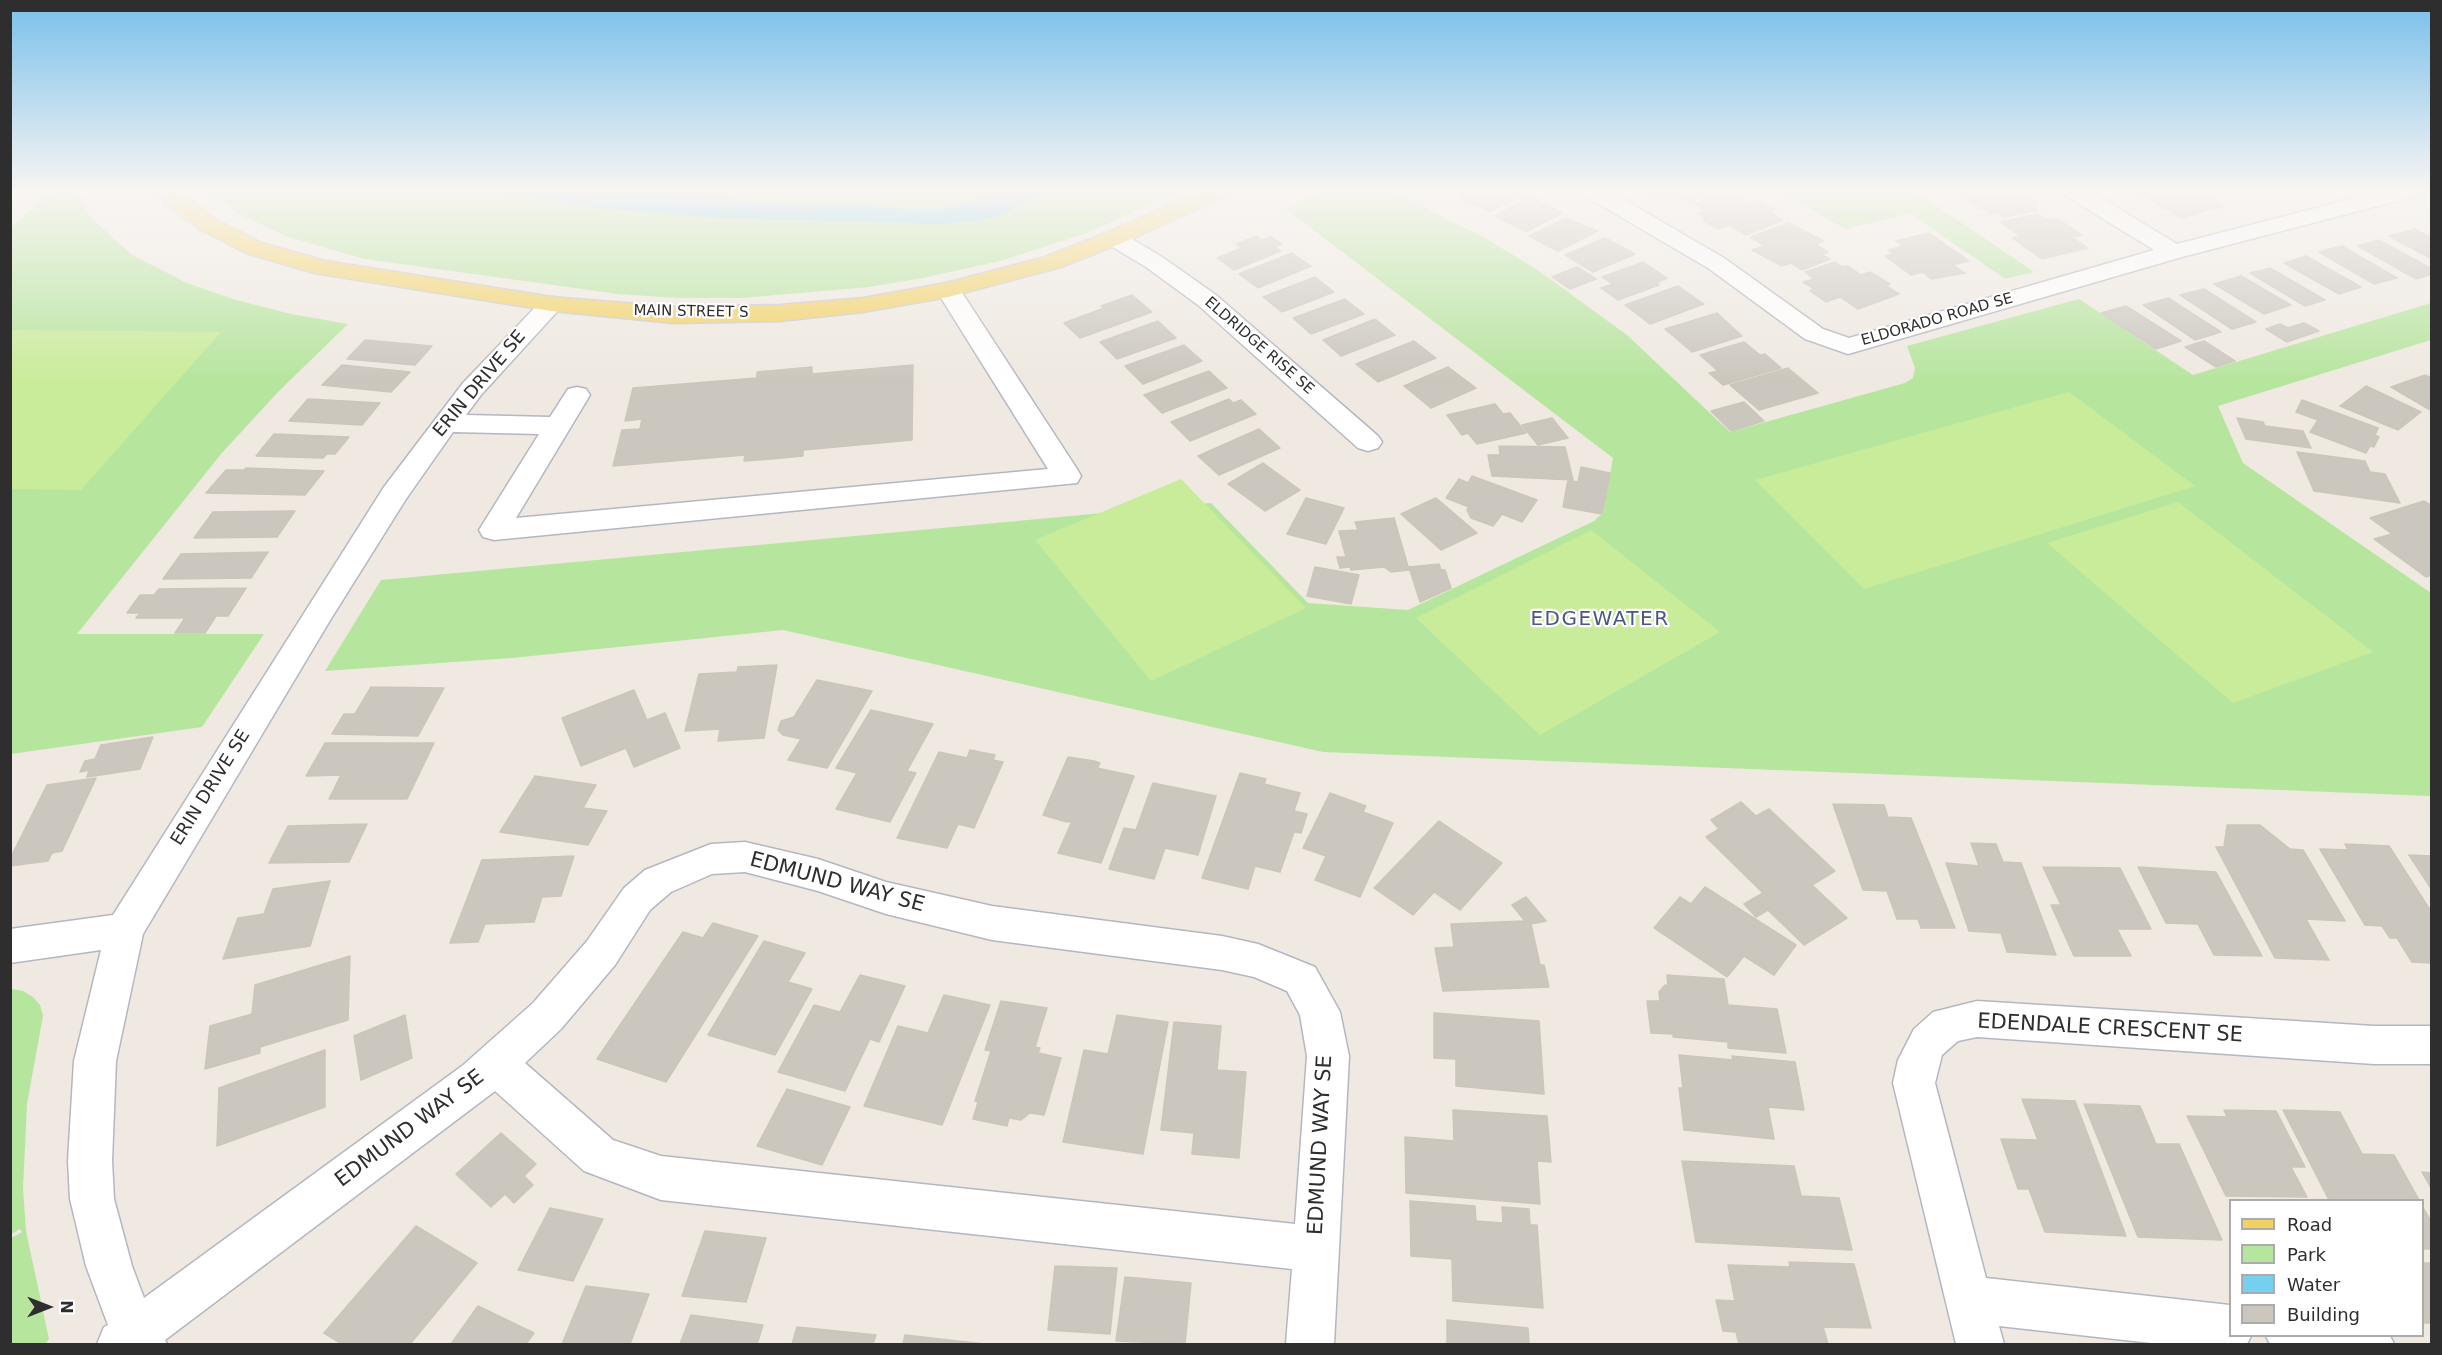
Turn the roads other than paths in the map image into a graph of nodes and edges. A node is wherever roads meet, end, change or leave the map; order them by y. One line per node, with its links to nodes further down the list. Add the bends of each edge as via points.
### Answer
1 (275, 254): 7 (main road, MAIN STREET S, via 365,276)
2 (1073, 254): 6 (main road, MAIN STREET S)
3 (1141, 254): 13 (street, ELDRIDGE RISE SE, via 1207,300)
4 (1701, 254): 8 (street, ELDORADO ROAD SE, via 1814,334)
5 (2166, 254): 8 (street, ELDORADO ROAD SE)
6 (948, 290): 7 (main road, MAIN STREET S, via 863,305 780,313 674,315); 12 (street, via 1067,476 494,530)
7 (552, 304): 11 (street, ERIN DRIVE SE)
8 (1848, 346): 9 (street, ELDORADO ROAD SE)
9 (1872, 365)
10 (577, 394): 12 (street)
11 (445, 423): 12 (street); 14 (street, ERIN DRIVE SE, via 394,494 318,614)
12 (558, 426)
13 (1368, 441)
14 (125, 930): 15 (street); 22 (street, ERIN DRIVE SE, via 95,1061 90,1161 92,1199)
15 (10, 946)
16 (2432, 1045): 19 (street, EDENDALE CRESCENT SE, via 2374,1045 1977,1019 1947,1025 1928,1042 1918,1060 1914,1083)
17 (495, 1064): 18 (street, via 599,1156 661,1178); 18 (street, EDMUND WAY SE, via 563,998 601,953 637,899 658,881 711,860 745,857 818,875 886,898 992,923 1258,961 1301,979 1320,1012 1328,1056); 22 (street, EDMUND WAY SE)
18 (1316, 1249): 23 (street, EDMUND WAY SE)
19 (1968, 1299): 20 (street); 24 (street, EDENDALE CRESCENT SE)
20 (2229, 1329)
21 (2308, 1337): 25 (street)
22 (133, 1341)
23 (1310, 1344)
24 (1980, 1344)
25 (2370, 1344)

